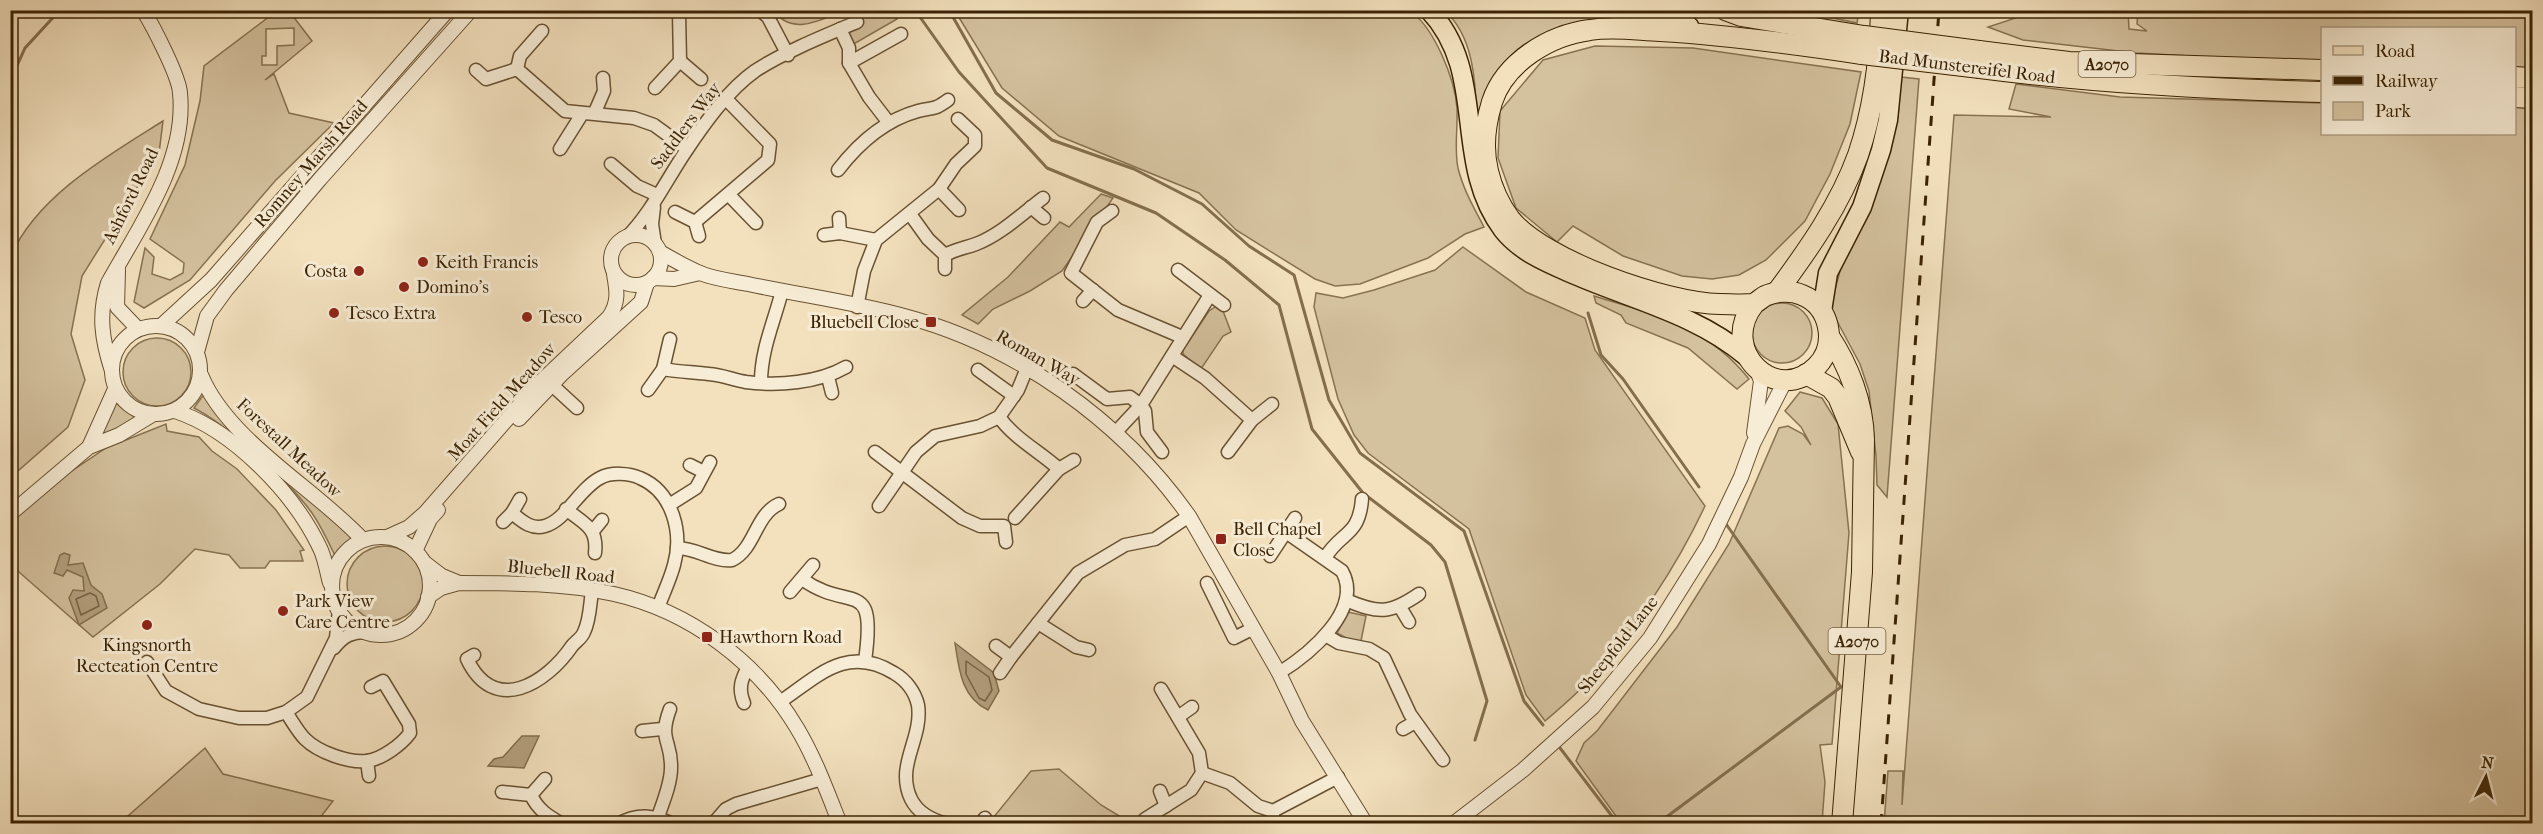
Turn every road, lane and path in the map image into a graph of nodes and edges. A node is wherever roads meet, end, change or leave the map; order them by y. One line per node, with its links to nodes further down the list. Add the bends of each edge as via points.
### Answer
1 (142, 10): 63 (street, Ashford Road, via 177,76 179,127 165,175)
2 (448, 10): 78 (street, Romney Marsh Road, via 211,280)
3 (471, 10): 83 (street, Romney Marsh Road, via 226,290 207,316)
4 (760, 10): 18 (street, via 768,17)
5 (1429, 10): 85 (main road, via 1458,52 1467,90 1474,163 1484,198 1504,231 1527,252 1699,325 1732,344)
6 (1614, 10): 16 (main road, Bad Munstereifel Road)
7 (1715, 10): 11 (main road, Bad Munstereifel Road)
8 (1881, 10): 71 (highway, via 1870,102 1858,154 1811,246)
9 (1899, 10): 77 (main road, via 1881,150 1862,207 1828,273)
10 (678, 11): 20 (street)
11 (1733, 13): 17 (highway, Bad Munstereifel Road / A2070)
12 (857, 22): 13 (street, Saddlers Way)
13 (840, 29): 18 (street, Saddlers Way); 21 (street, via 849,48)
14 (542, 31): 22 (street, via 520,56)
15 (902, 34): 21 (street)
16 (1726, 34): 17 (highway, Bad Munstereifel Road / A2070); 74 (highway, via 1608,28 1576,32 1552,41 1509,71 1495,94 1485,128 1485,160 1493,191 1510,219 1531,239 1599,273 1677,299)
17 (1863, 45): 19 (highway, Bad Munstereifel Road / A2070, bridge)
18 (788, 55): 33 (street, Saddlers Way, via 754,72)
19 (1980, 59): 24 (highway, Bad Munstereifel Road / A2070); 30 (highway, Bad Munstereifel Road / A2070, via 2084,81)
20 (680, 61): 28 (street); 29 (street)
21 (849, 63): 38 (street)
22 (517, 69): 23 (street, via 486,79); 36 (street, via 564,111)
23 (476, 70)
24 (2321, 70)
25 (2516, 77): 27 (highway)
26 (603, 78): 35 (street, via 604,91)
27 (2532, 78)
28 (701, 79)
29 (655, 88)
30 (2321, 93)
31 (2516, 97): 32 (highway)
32 (2532, 98)
33 (726, 99): 40 (street, Saddlers Way); 44 (street, via 770,144 768,160)
34 (948, 100): 38 (street, via 934,110 919,111)
35 (595, 112): 36 (street); 40 (street, via 654,125)
36 (582, 114): 39 (street)
37 (958, 119): 43 (street, via 975,135 975,146 956,164)
38 (889, 123): 42 (street, via 862,143)
39 (560, 149)
40 (687, 149): 45 (street, Saddlers Way)
41 (611, 164): 45 (street, Saddlers Way)
42 (838, 170)
43 (939, 189): 48 (street); 51 (street)
44 (729, 195): 54 (street); 55 (street)
45 (656, 196): 59 (street, Saddlers Way); 61 (street, Saddlers Way, via 652,224)
46 (1043, 198): 47 (street)
47 (1031, 207): 53 (street); 62 (street, via 976,244)
48 (959, 210)
49 (675, 212): 54 (street)
50 (1112, 212): 69 (street, via 1097,222 1071,273)
51 (910, 214): 60 (street); 62 (street, via 928,240)
52 (839, 218): 56 (street)
53 (1044, 218)
54 (695, 222): 58 (street)
55 (756, 223)
56 (840, 233): 57 (street); 60 (street)
57 (824, 235)
58 (699, 236)
59 (627, 237): 61 (street, via 640,235); 67 (street, via 612,251)
60 (876, 240): 76 (street, via 864,271)
61 (657, 248): 66 (street, Roman Way); 68 (street, via 661,262)
62 (945, 255): 64 (street)
63 (119, 262): 79 (street, Ashford Road, via 117,307); 90 (street, Ashford Road, via 108,283 100,320)
64 (945, 269)
65 (1178, 270): 72 (street)
66 (700, 273): 68 (street, Roman Way); 70 (street, Roman Way)
67 (614, 274): 68 (street, via 629,285); 135 (street, Moat Field Meadow, via 618,294 609,317 537,385 425,513 410,527)
68 (650, 280): 97 (street, Moat Field Meadow, via 641,302)
69 (1093, 290): 73 (street); 81 (street, via 1118,310)
70 (782, 291): 76 (street, Roman Way); 96 (street, via 763,351)
71 (1777, 292): 74 (highway); 77 (highway, via 1802,295)
72 (1210, 295): 75 (street); 81 (street)
73 (1083, 301)
74 (1754, 304): 85 (highway, via 1741,335)
75 (1224, 305)
76 (858, 307): 87 (street, Roman Way, via 916,320)
77 (1822, 311): 80 (highway)
78 (161, 326): 79 (street); 83 (street, via 189,339)
79 (138, 329): 90 (street, via 119,346)
80 (1829, 336): 92 (highway, via 1823,358); 115 (highway, A2070, via 1848,373 1863,418)
81 (1182, 337): 84 (street)
82 (670, 339): 88 (street)
83 (197, 352): 93 (street)
84 (1172, 356): 103 (street); 108 (street, via 1205,378)
85 (1751, 363): 95 (highway, via 1765,374); 110 (street, Sheepfold Lane, via 1761,381)
86 (846, 367): 94 (street)
87 (1028, 368): 101 (street); 109 (street, Roman Way, via 1075,399)
88 (663, 369): 96 (street); 99 (street)
89 (978, 370): 101 (street)
90 (112, 371): 98 (street)
91 (1073, 374): 103 (street, via 1107,399 1130,397)
92 (1806, 374): 95 (highway); 115 (highway, A2070, via 1831,388 1838,397)
93 (201, 375): 105 (street, via 197,390); 136 (street, Forestall Meadow, via 211,399 255,445)
94 (828, 377): 96 (street); 100 (street)
95 (1786, 379): 110 (street, Sheepfold Lane)
96 (761, 382)
97 (552, 385): 104 (street); 139 (street, Moat Field Meadow, via 430,519)
98 (116, 388): 106 (street, via 130,406); 111 (street)
99 (648, 390)
100 (832, 393)
101 (1014, 396): 107 (street)
102 (1272, 404): 108 (street)
103 (1141, 405): 109 (street); 113 (street, via 1147,432)
104 (577, 408)
105 (175, 411): 106 (street); 148 (street, Forestall Meadow, via 218,431 289,499 321,549)
106 (152, 415): 111 (street)
107 (999, 417): 118 (street, via 1016,438); 119 (street, via 980,426 935,436 916,452)
108 (1252, 420): 114 (street)
109 (1115, 433): 128 (street, Roman Way)
110 (1753, 444): 207 (street, Sheepfold Lane, via 1709,544 1650,638 1593,707 1523,770)
111 (89, 447): 127 (street)
112 (875, 452): 119 (street)
113 (1162, 452)
114 (1228, 452)
115 (1863, 458): 208 (highway, A2070, via 1862,572)
116 (1074, 460): 118 (street)
117 (690, 465): 123 (street, via 707,467 696,488)
118 (1059, 469): 129 (street)
119 (905, 472): 124 (street); 137 (street, via 962,518 980,526 1004,526)
120 (520, 498): 126 (street)
121 (1362, 499): 142 (street, via 1361,518)
122 (779, 504): 138 (street, via 766,513 743,552 732,560)
123 (669, 506): 125 (street, via 644,480 620,474 603,476 590,484); 138 (street)
124 (879, 507)
125 (566, 509): 126 (street, via 551,523 538,527); 133 (street)
126 (512, 513): 132 (street)
127 (10, 514)
128 (1189, 516): 158 (street, via 1155,539 1125,545 1092,563 1065,587); 159 (street, Roman Way)
129 (1015, 518)
130 (1295, 518): 134 (street)
131 (602, 520): 133 (street)
132 (503, 522)
133 (593, 531): 140 (street)
134 (1286, 532): 141 (street); 142 (street)
135 (387, 537): 136 (street); 139 (street)
136 (363, 540): 148 (street, via 346,552 337,566)
137 (1006, 542)
138 (677, 548): 155 (street)
139 (415, 551): 143 (street)
140 (595, 553)
141 (1270, 556)
142 (1325, 558): 153 (street, via 1346,578)
143 (424, 563): 146 (street, Bluebell Road); 152 (street)
144 (813, 565): 145 (street)
145 (802, 579): 150 (street); 167 (street, via 820,590 852,597 863,606 869,621)
146 (459, 583): 149 (street, Bluebell Road); 152 (street, Bluebell Road)
147 (1207, 583): 159 (street, via 1234,638)
148 (333, 591): 156 (street)
149 (592, 591): 155 (street, Bluebell Road); 165 (street, via 584,634 563,660 537,682 517,690 498,689 473,671 467,659)
150 (790, 592)
151 (1419, 594): 154 (street)
152 (428, 597): 160 (street, via 409,626 384,634)
153 (1346, 600): 154 (street, via 1372,610); 161 (street)
154 (1400, 607): 157 (street)
155 (658, 608): 169 (street, Bluebell Road, via 712,637)
156 (339, 610): 160 (street, via 350,624); 164 (street)
157 (1409, 622)
158 (1038, 623): 163 (street, via 1076,647); 166 (street)
159 (1252, 629): 171 (street, Roman Way)
160 (368, 632): 164 (street, via 348,636)
161 (1327, 636): 171 (street); 180 (street, via 1384,658)
162 (996, 646): 166 (street)
163 (1089, 650)
164 (331, 651): 178 (street, via 307,697)
165 (474, 655)
166 (1011, 657): 170 (street)
167 (865, 661): 174 (street, via 827,669); 204 (street, via 896,674 914,694 918,715 905,765 905,785 918,810)
168 (147, 662): 178 (street, via 166,691 199,709 239,718 267,718)
169 (748, 667): 174 (street, Bluebell Road); 175 (street, via 741,682)
170 (1000, 673)
171 (1279, 673): 188 (street, Roman Way, via 1302,721)
172 (371, 687): 185 (street, via 383,681 409,724 410,733 388,752)
173 (1161, 689): 179 (street)
174 (780, 702): 190 (street, Bluebell Road, via 811,752)
175 (744, 703)
176 (1192, 707): 179 (street)
177 (670, 709): 181 (street)
178 (286, 712): 185 (street, via 312,745 343,758)
179 (1178, 717): 186 (street, via 1199,753)
180 (1415, 722): 182 (street); 184 (street)
181 (663, 729): 183 (street); 196 (street, via 672,766)
182 (1403, 729)
183 (642, 731)
184 (1443, 760)
185 (367, 761): 187 (street)
186 (1202, 773): 194 (street, via 1191,790); 197 (street, via 1230,783)
187 (369, 776)
188 (1338, 777): 195 (street, Roman Way); 197 (street)
189 (545, 779): 193 (street)
190 (822, 779): 202 (street, via 736,804); 203 (street, Bluebell Road)
191 (502, 792): 193 (street)
192 (1160, 792): 194 (street)
193 (531, 795): 199 (street, via 547,816)
194 (1166, 806): 198 (street)
195 (1358, 810): 205 (street, Roman Way); 206 (street, Roman Way)
196 (658, 817): 200 (street, via 637,815); 201 (street)
197 (1273, 817)
198 (1145, 819)
199 (562, 824)
200 (618, 824)
201 (673, 824)
202 (713, 824)
203 (840, 824)
204 (947, 824)
205 (1366, 824)
206 (1374, 824)
207 (1454, 824)
208 (1842, 824)

